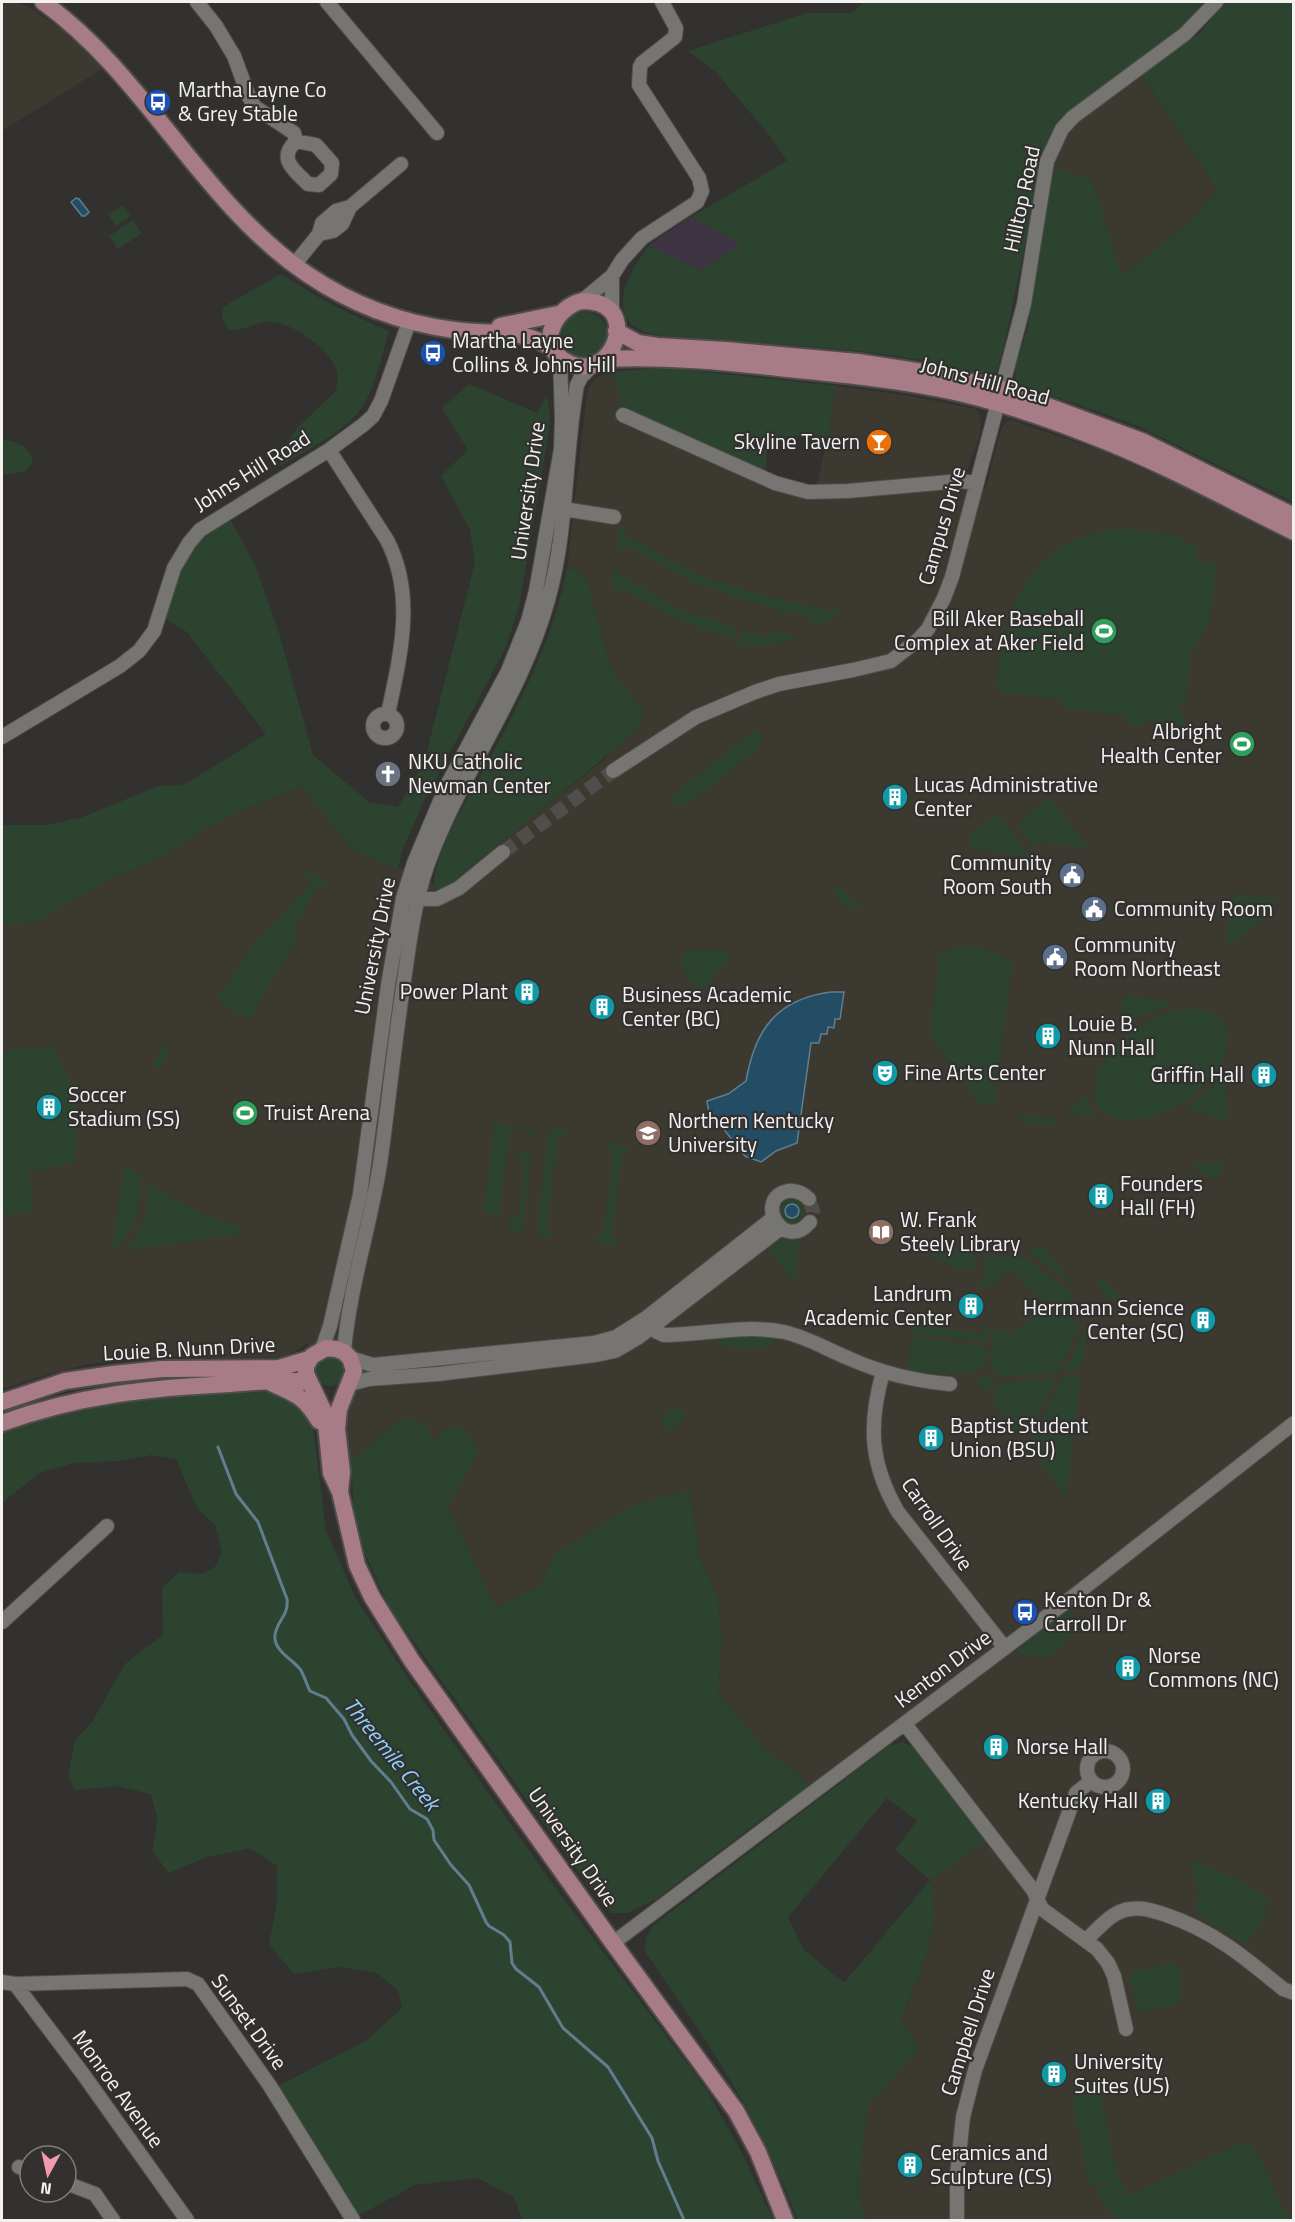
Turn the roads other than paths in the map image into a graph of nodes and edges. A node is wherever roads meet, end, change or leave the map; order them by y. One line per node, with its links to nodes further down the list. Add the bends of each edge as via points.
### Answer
1 (43, 2): 9 (main road, via 88,40 237,214)
2 (197, 2): 7 (street, via 234,56 255,108 294,133)
3 (327, 2): 6 (street)
4 (662, 2): 10 (street, via 676,28 675,37 642,63 639,85 699,178 702,191 697,202 642,238)
5 (1216, 2): 19 (street, Hilltop Road, via 1185,34 1062,129 1047,161 1024,304)
6 (437, 133)
7 (296, 141)
8 (400, 165): 9 (street, via 350,207 336,211 322,223 319,234)
9 (294, 265): 14 (main road, via 350,300)
10 (612, 276): 11 (street); 12 (street)
11 (582, 301): 12 (main road, via 593,301); 13 (main road)
12 (612, 312): 15 (main road)
13 (558, 314): 16 (main road); 17 (main road, via 551,336)
14 (409, 322): 16 (main road); 21 (street, Johns Hill Road, via 373,416)
15 (616, 331): 18 (main road, via 614,343); 19 (main road, Johns Hill Road, via 638,343 657,346 858,362 936,374)
16 (477, 332): 17 (main road, via 536,338)
17 (557, 354): 18 (main road, via 575,365); 31 (street, University Drive, via 561,449 528,621 508,671 433,816)
18 (599, 363): 19 (main road, Johns Hill Road, via 688,359); 23 (street, University Drive, via 577,385)
19 (1000, 397): 22 (street, Campus Drive); 24 (main road, Johns Hill Road, via 1069,412 1142,441); 26 (main road, Johns Hill Road, via 1121,448)
20 (622, 415): 22 (street, via 776,483 808,492)
21 (329, 450): 27 (street, via 387,540 401,580 405,609 402,640); 28 (street, Johns Hill Road, via 200,530 174,568 154,631 139,651)
22 (977, 483): 29 (street, Campus Drive, via 945,598 927,629 903,652 891,661 779,684 739,699 696,717)
23 (564, 509): 25 (street); 32 (street, University Drive, via 555,574 539,628 520,676 445,823)
24 (1293, 516)
25 (614, 517)
26 (1293, 532)
27 (388, 714)
28 (2, 737)
29 (613, 771)
30 (503, 852): 32 (street, via 459,888 437,899)
31 (403, 898): 32 (street); 37 (street, University Drive, via 360,1194 330,1326)
32 (417, 900): 38 (street, University Drive, via 374,1200 346,1329)
33 (809, 1199): 35 (street, via 799,1192 784,1192 773,1205)
34 (810, 1222): 35 (street, via 799,1230 787,1231)
35 (777, 1223): 36 (street)
36 (649, 1322): 38 (street, via 594,1343 373,1365); 39 (street, via 664,1335 739,1328 783,1332); 43 (street, via 639,1337 615,1351 369,1379)
37 (316, 1354): 38 (main road, via 336,1349); 42 (main road, University Drive, via 306,1370); 44 (main road, Louie B. Nunn Drive, via 279,1368 151,1370 65,1381)
38 (347, 1355): 43 (main road, University Drive, via 354,1371)
39 (883, 1372): 41 (street); 51 (street, Carroll Drive, via 873,1425 876,1462 885,1491)
40 (268, 1382): 42 (main road, Louie B. Nunn Drive, via 292,1380); 45 (main road, Louie B. Nunn Drive, via 111,1394 54,1406); 47 (main road, via 300,1396)
41 (950, 1384)
42 (310, 1386): 43 (main road, via 329,1396); 47 (main road, University Drive, via 326,1414)
43 (347, 1388): 48 (main road, University Drive, via 337,1429)
44 (2, 1402)
45 (2, 1423)
46 (1293, 1423): 51 (street, Kenton Drive)
47 (328, 1435): 48 (main road, University Drive, via 331,1473)
48 (340, 1492): 56 (main road, University Drive, via 357,1565 389,1626)
49 (107, 1526): 50 (street)
50 (2, 1622)
51 (1005, 1648): 52 (street, Kenton Drive)
52 (905, 1724): 54 (street); 56 (street, Kenton Drive)
53 (1091, 1780): 54 (street, Campbell Drive, via 1076,1793)
54 (1037, 1896): 55 (street, via 1042,1909); 65 (street, Campbell Drive, via 965,2108 957,2175)
55 (1086, 1940): 58 (street, via 1111,1917 1129,1909 1146,1908 1192,1924 1222,1941); 59 (street, via 1108,1963 1114,1976)
56 (613, 1944): 64 (main road, University Drive, via 736,2111 758,2152)
57 (8, 1983): 62 (street, Monroe Avenue, via 87,2079); 63 (street, Sunset Drive, via 187,1979 198,1984 270,2086)
58 (1293, 1993)
59 (1126, 2029)
60 (78, 2188): 61 (street, via 95,2194)
61 (113, 2220)
62 (187, 2220)
63 (353, 2220)
64 (785, 2220)
65 (957, 2220)

